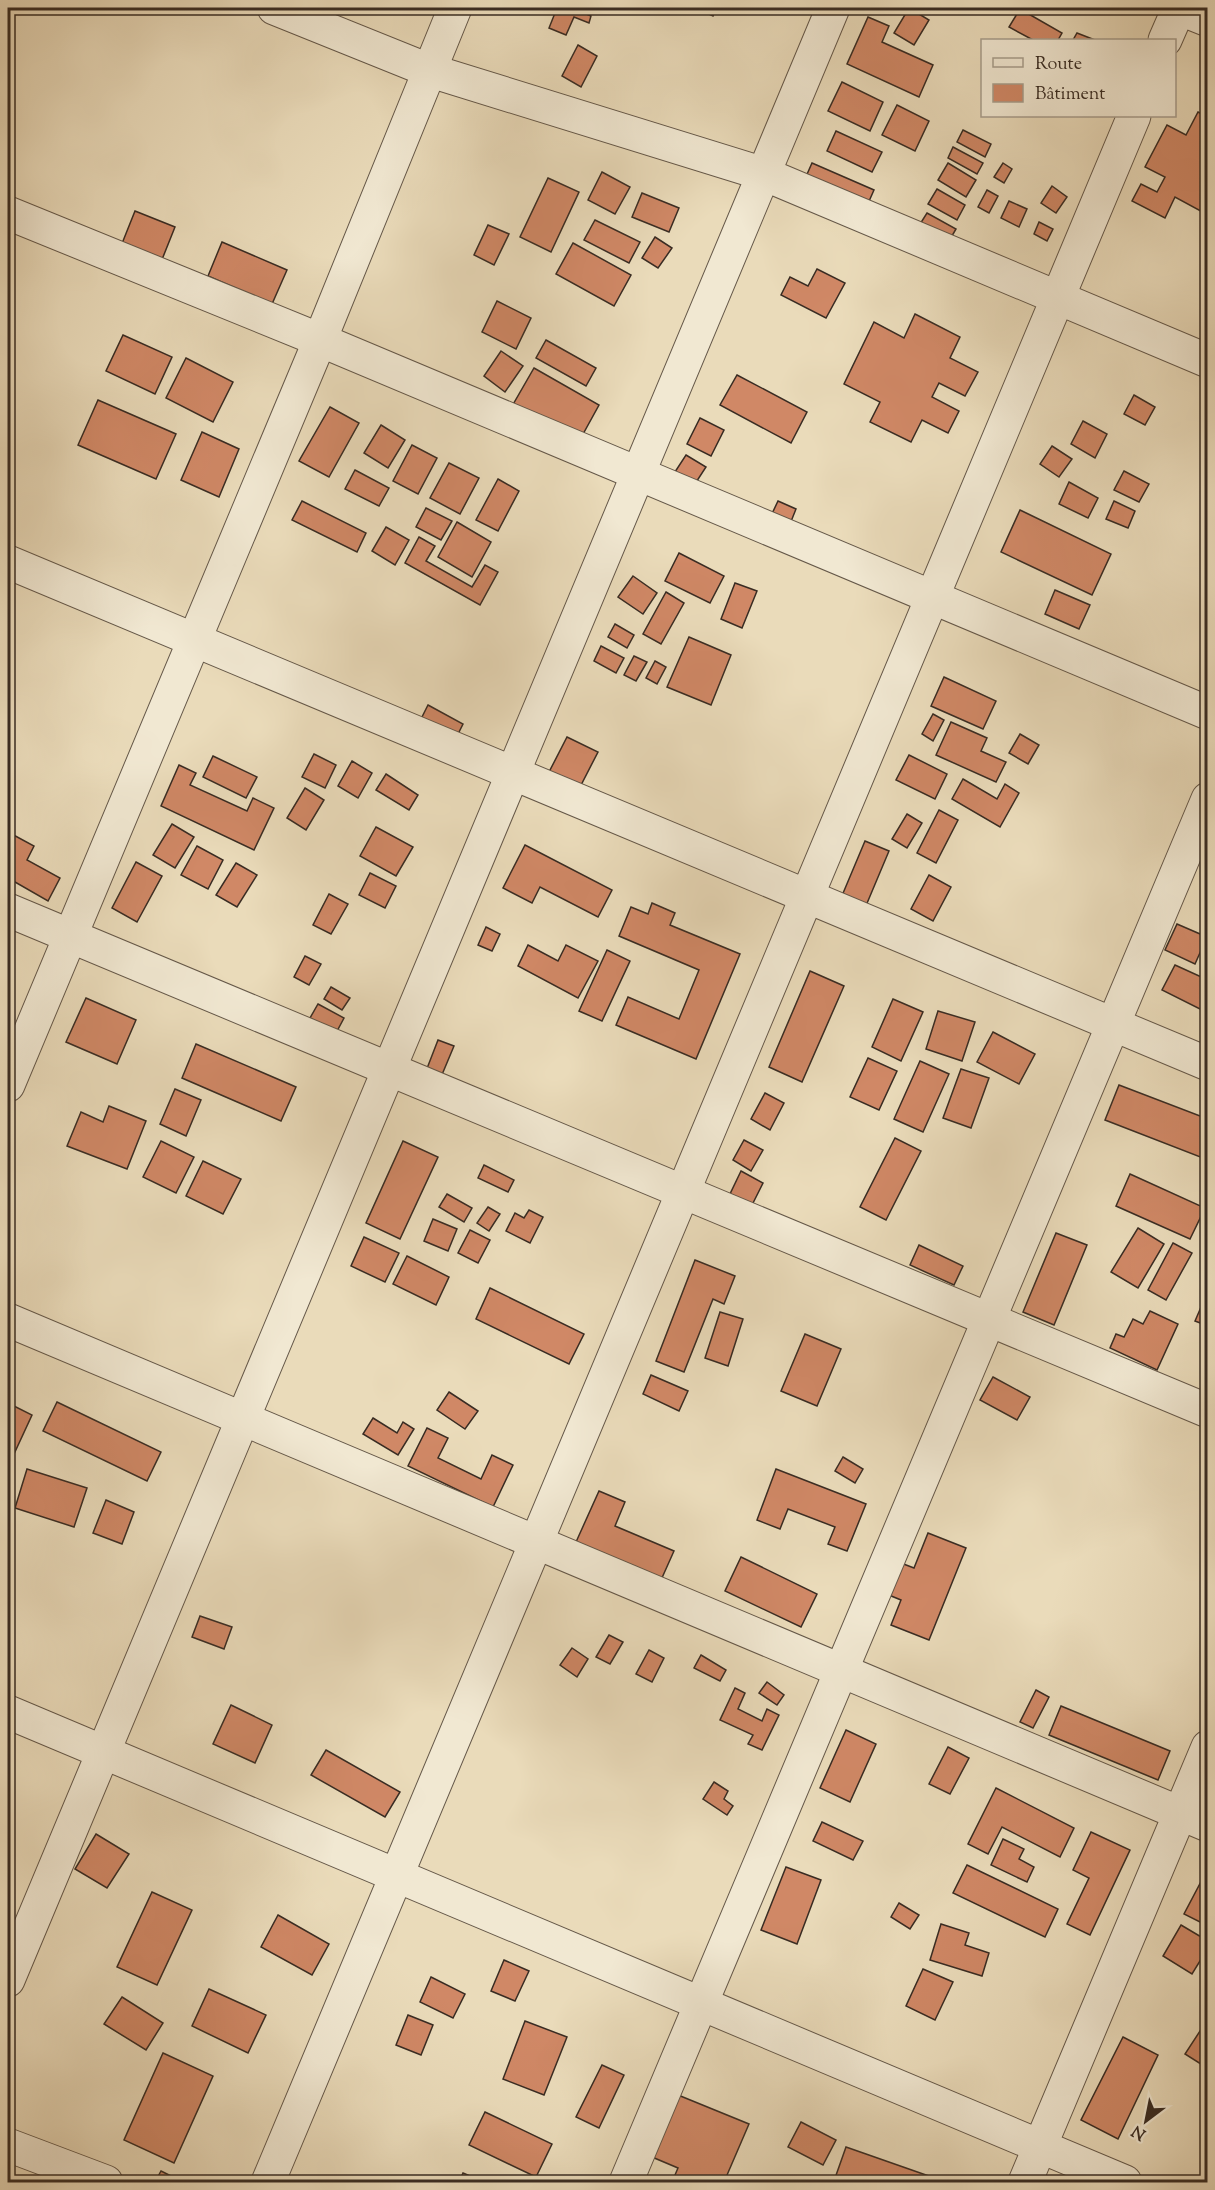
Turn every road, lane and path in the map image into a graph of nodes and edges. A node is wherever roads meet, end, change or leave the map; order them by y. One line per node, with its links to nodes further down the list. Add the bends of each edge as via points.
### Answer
1 (274, 8): 7 (street)
2 (455, 8): 7 (street)
3 (833, 8): 9 (street)
4 (1179, 8): 5 (street); 6 (street)
5 (1208, 20)
6 (1165, 39)
7 (428, 70): 9 (street); 12 (street)
8 (1134, 117): 11 (street)
9 (764, 174): 11 (street); 14 (street)
10 (8, 213): 12 (street)
11 (1058, 298): 13 (street); 16 (street)
12 (320, 340): 14 (street); 17 (street)
13 (1208, 361)
14 (638, 474): 16 (street); 19 (street)
15 (8, 562): 17 (street)
16 (932, 598): 18 (street); 21 (street)
17 (194, 640): 19 (street); 23 (street)
18 (1208, 714)
19 (513, 774): 21 (street); 26 (street)
20 (1208, 799): 24 (street)
21 (807, 896): 24 (street); 28 (street)
22 (8, 910): 23 (street)
23 (70, 936): 26 (street); 27 (street)
24 (1113, 1024): 25 (street); 29 (street)
25 (1208, 1064)
26 (389, 1069): 28 (street); 32 (street)
27 (8, 1085)
28 (683, 1192): 29 (street); 33 (street)
29 (988, 1319): 31 (street); 34 (street)
30 (8, 1320): 32 (street)
31 (1208, 1411)
32 (243, 1419): 33 (street); 37 (street)
33 (536, 1542): 34 (street); 39 (street)
34 (841, 1671): 38 (street); 41 (street)
35 (8, 1712): 37 (street)
36 (1208, 1747): 38 (street)
37 (103, 1752): 39 (street); 40 (street)
38 (1194, 1819): 43 (street)
39 (397, 1876): 41 (street); 45 (street)
40 (8, 1980)
41 (701, 2004): 43 (street); 46 (street)
42 (8, 2145): 44 (street)
43 (1040, 2146): 47 (street); 48 (street)
44 (106, 2182)
45 (268, 2182)
46 (626, 2182)
47 (1024, 2182)
48 (1125, 2182)

